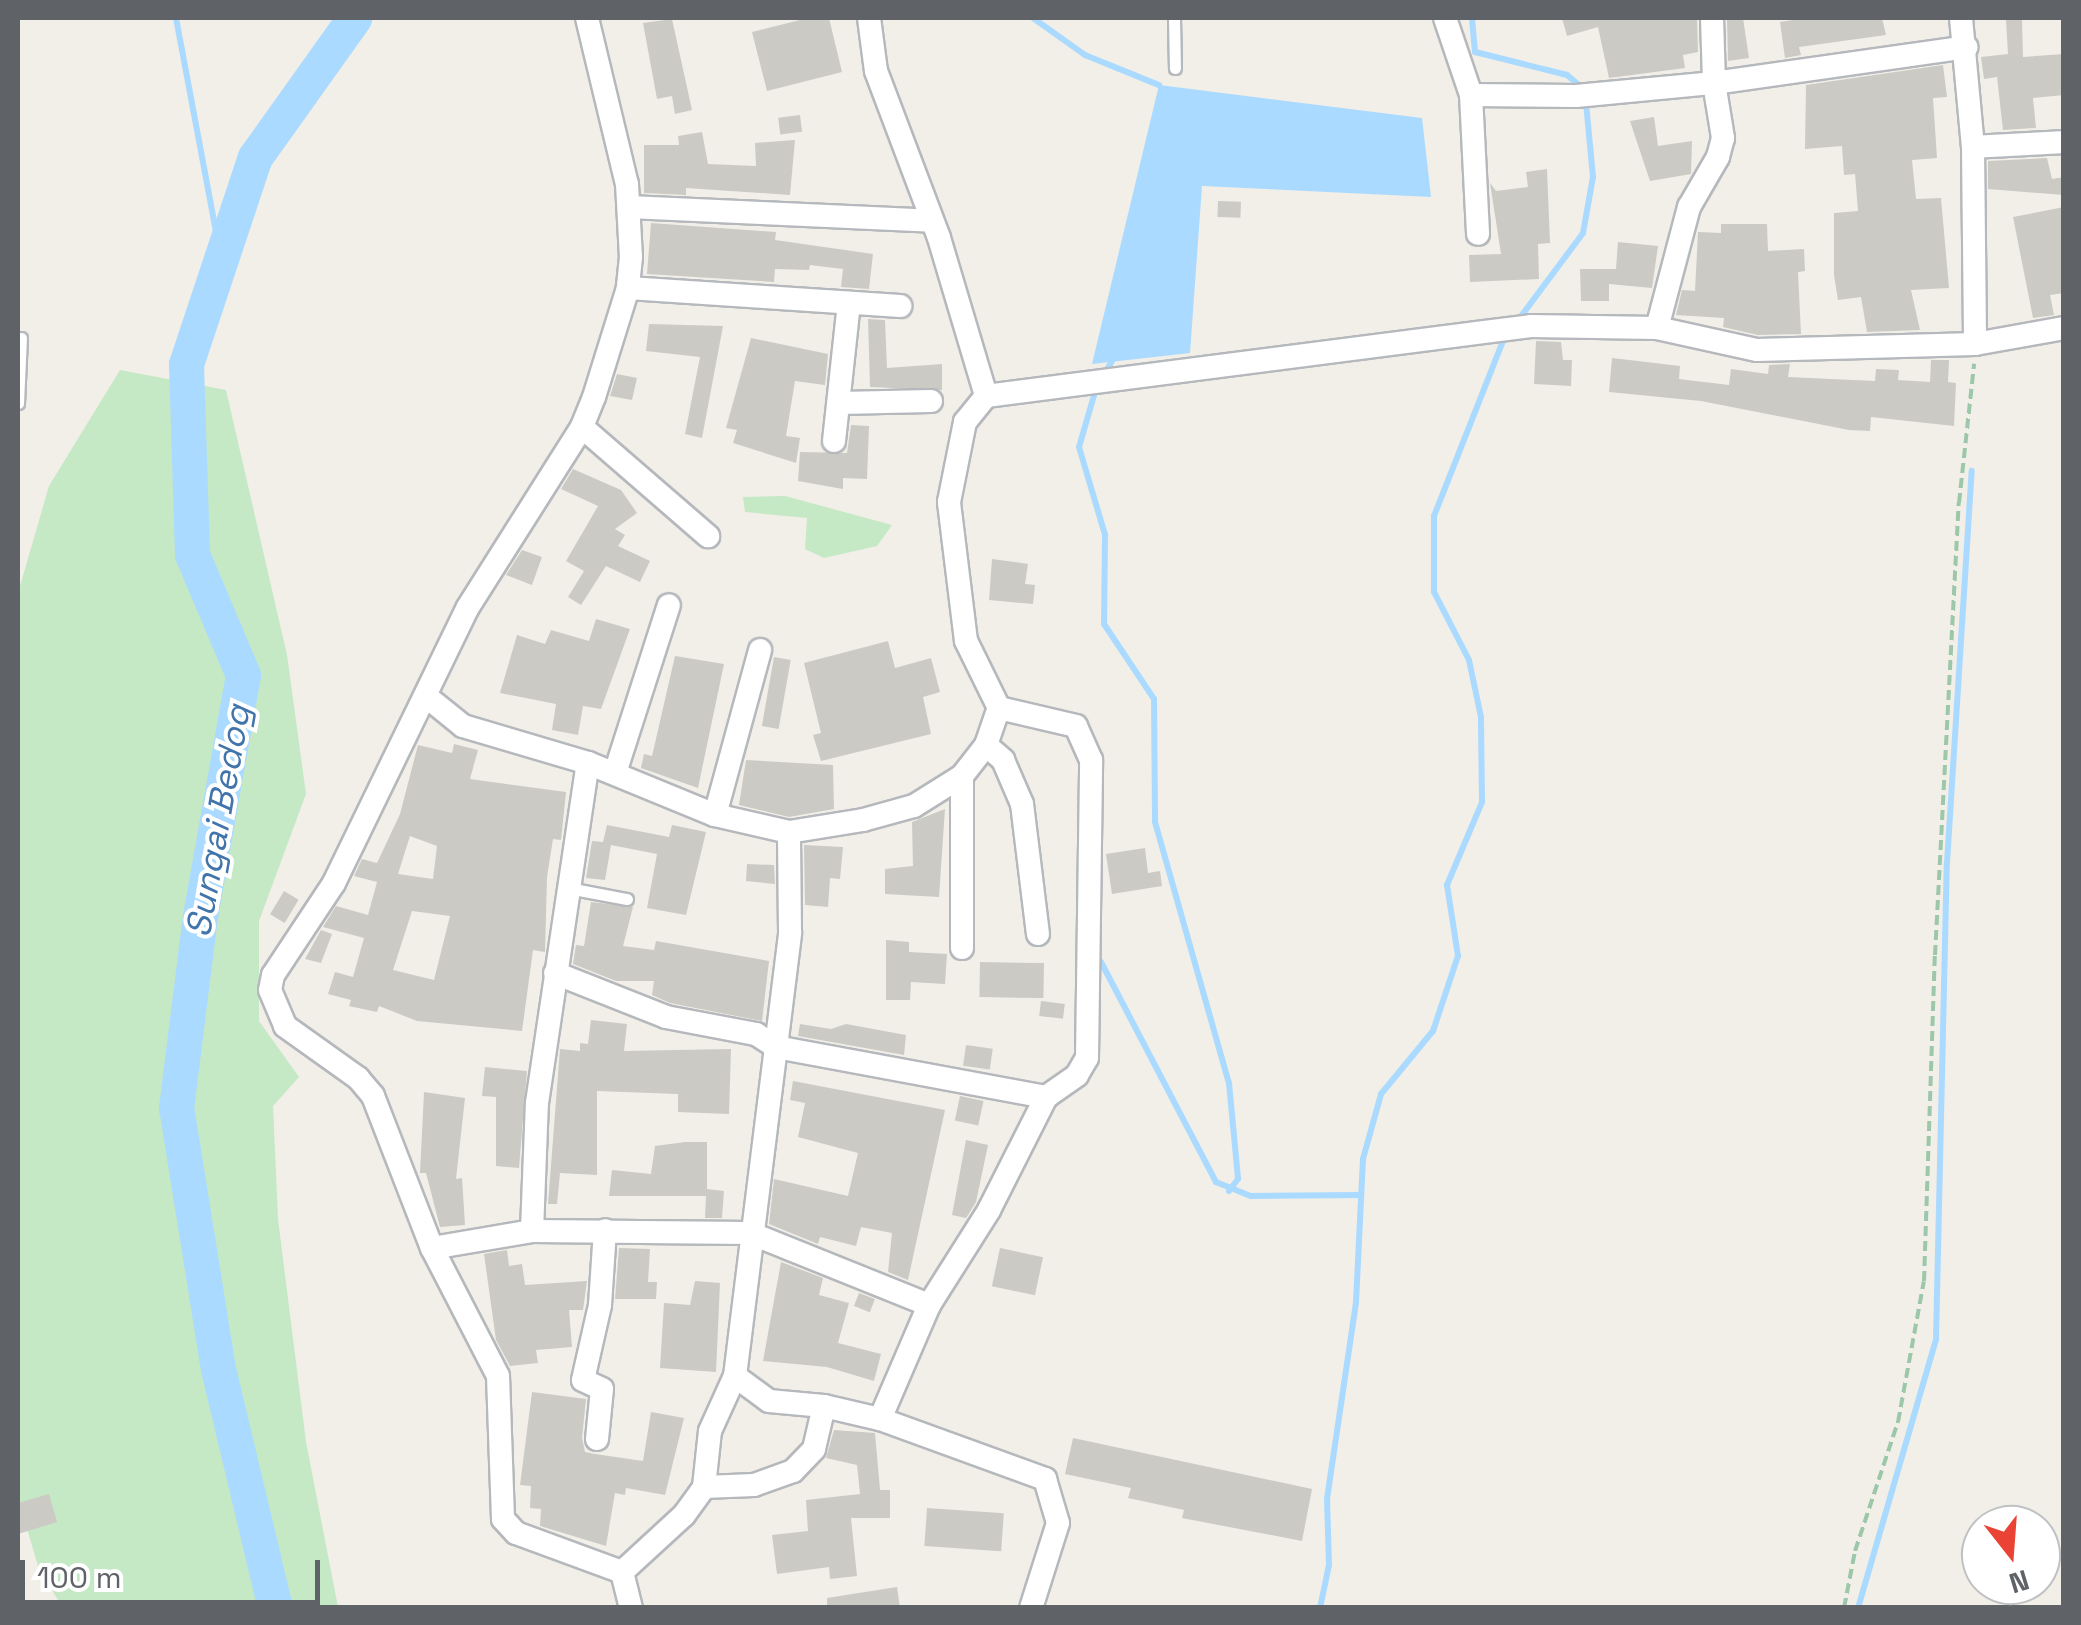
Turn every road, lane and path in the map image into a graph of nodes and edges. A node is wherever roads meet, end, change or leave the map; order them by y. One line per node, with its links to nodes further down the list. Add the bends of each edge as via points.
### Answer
1 (587, 18): 13 (street)
2 (869, 18): 14 (street, via 876,71)
3 (1174, 18): 8 (lane)
4 (1445, 18): 10 (street)
5 (1712, 18): 9 (street)
6 (1961, 18): 7 (street)
7 (1966, 47): 9 (street); 12 (street)
8 (1175, 68)
9 (1714, 82): 10 (street, via 1576,96); 19 (street, via 1723,138 1689,207)
10 (1471, 95): 15 (street)
11 (2064, 142): 12 (street)
12 (1973, 148): 22 (street)
13 (629, 207): 14 (street); 16 (street)
14 (932, 221): 23 (street)
15 (1478, 234)
16 (628, 288): 17 (street); 27 (street)
17 (848, 303): 18 (street); 25 (street)
18 (900, 306)
19 (1657, 328): 22 (street, via 1757,350); 23 (street, via 1531,326)
20 (2064, 328): 22 (street)
21 (21, 338): 26 (lane)
22 (1976, 344): 60 (path, via 1959,504 1924,1281 1898,1422)
23 (986, 396): 33 (street, via 965,422 948,502 966,640)
24 (931, 401): 25 (street)
25 (839, 402): 28 (street)
26 (18, 403)
27 (582, 427): 29 (street); 32 (street, via 496,560)
28 (834, 441)
29 (708, 536)
30 (668, 605): 36 (street)
31 (760, 650): 38 (street)
32 (426, 697): 35 (street, via 464,726); 50 (street, via 334,882 273,975 270,990 285,1026 358,1078 372,1096)
33 (999, 708): 34 (street); 46 (street, via 1076,726 1090,760 1087,1058 1077,1075)
34 (986, 745): 37 (street); 42 (street, via 1014,778 1022,804)
35 (588, 763): 36 (street); 40 (street)
36 (615, 773): 38 (street)
37 (962, 776): 39 (street, via 914,806); 43 (street)
38 (715, 816): 39 (street)
39 (789, 832): 45 (street, via 790,932)
40 (568, 888): 41 (lane); 44 (street)
41 (627, 898)
42 (1038, 934)
43 (962, 948)
44 (555, 974): 45 (street, via 666,1017 756,1034); 48 (street, via 537,1103)
45 (776, 1047): 46 (street); 49 (street)
46 (1046, 1097): 51 (street, via 989,1210)
47 (605, 1230): 48 (street); 49 (street); 55 (street, via 600,1305 582,1380 602,1389)
48 (532, 1231): 50 (street)
49 (750, 1233): 51 (street); 52 (street)
50 (432, 1248): 57 (street, via 502,1388 503,1519 516,1532)
51 (929, 1305): 54 (street)
52 (735, 1376): 53 (street, via 768,1400); 56 (street, via 710,1431)
53 (824, 1406): 54 (street); 56 (street, via 814,1449 793,1471 754,1485)
54 (880, 1419): 59 (street, via 1028,1471 1052,1487 1058,1523)
55 (598, 1439)
56 (704, 1487): 57 (street)
57 (622, 1572): 58 (street)
58 (632, 1608)
59 (1030, 1608)
60 (1844, 1608)

